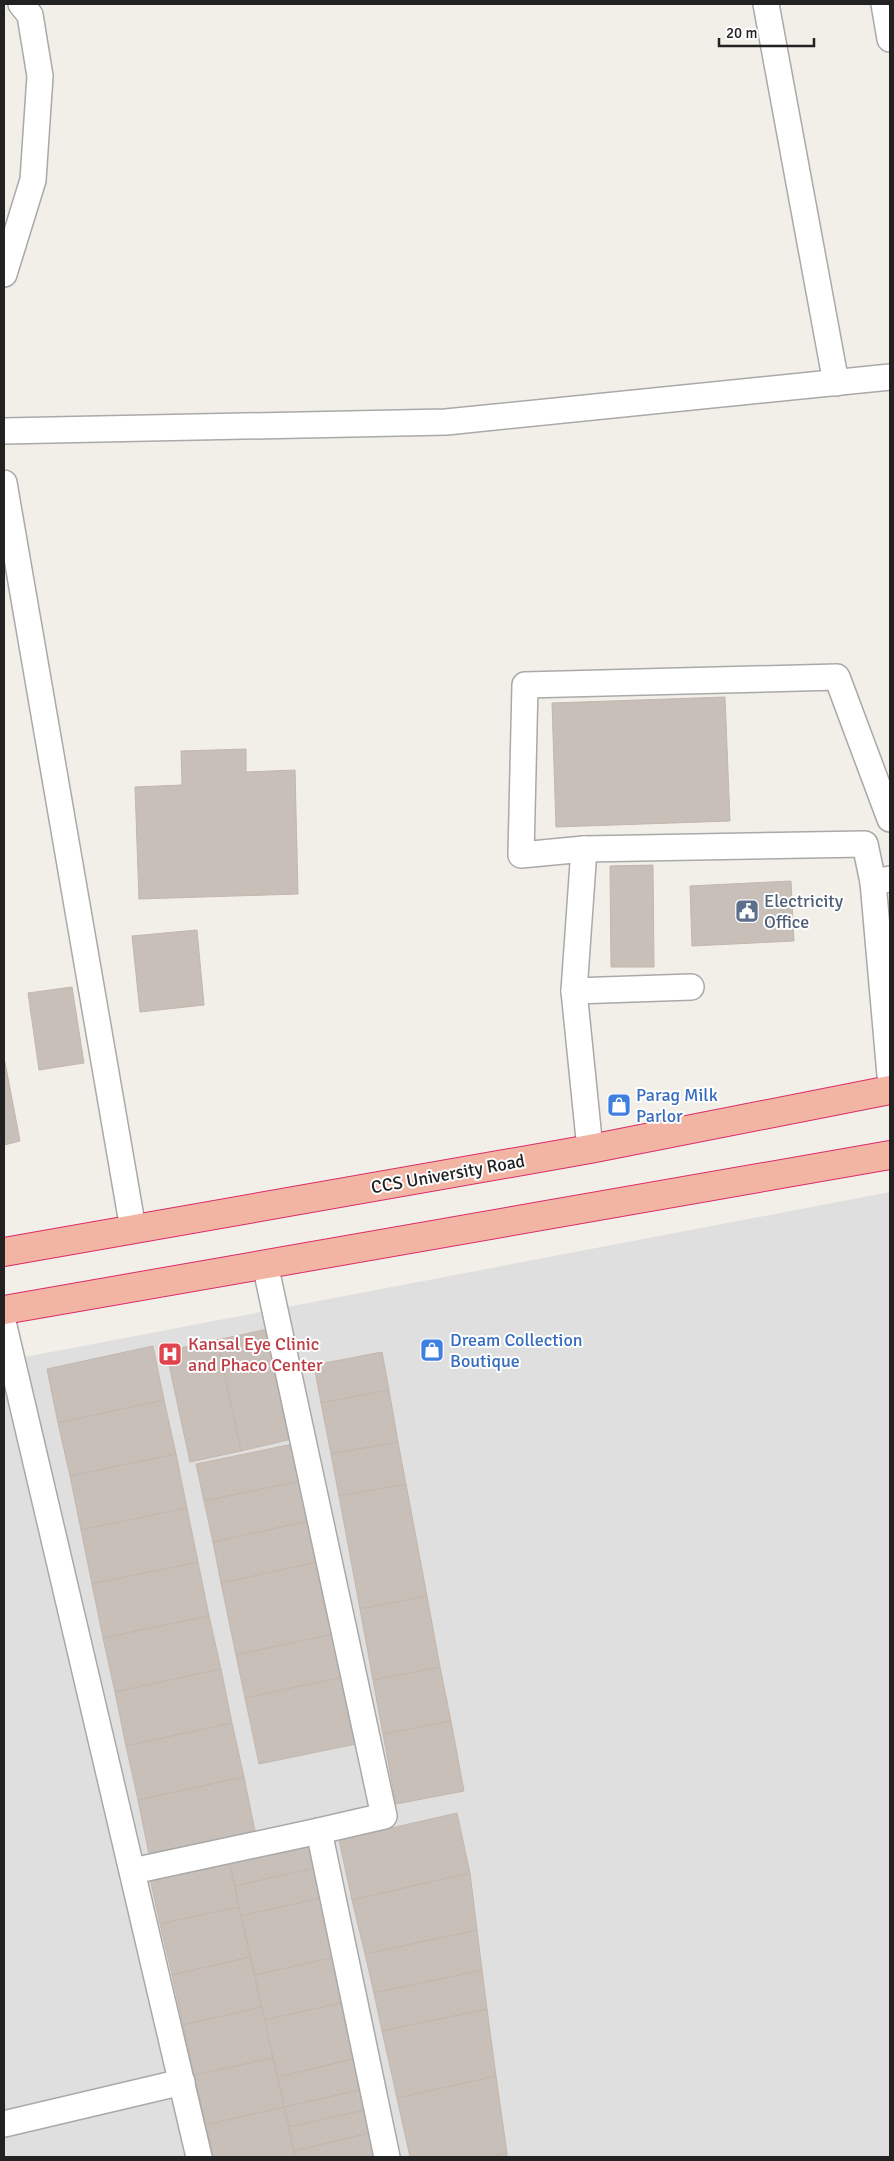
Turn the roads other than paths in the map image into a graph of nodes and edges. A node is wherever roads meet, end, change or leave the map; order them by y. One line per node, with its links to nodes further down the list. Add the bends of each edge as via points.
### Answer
1 (21, 4): 5 (street, via 30,15 40,76 33,180)
2 (766, 4): 7 (street)
3 (884, 4): 4 (street)
4 (890, 39)
5 (4, 274)
6 (890, 377): 7 (street)
7 (836, 382): 8 (street, via 446,422)
8 (4, 431)
9 (4, 483): 19 (street)
10 (890, 819): 11 (street, via 837,677 525,685 521,855)
11 (584, 849): 12 (street, via 865,844); 14 (street)
12 (882, 880): 15 (street)
13 (691, 987): 14 (street)
14 (574, 991): 17 (street)
15 (890, 1075)
16 (890, 1090): 17 (highway, CCS University Road)
17 (590, 1149): 19 (highway, CCS University Road)
18 (890, 1155): 21 (highway)
19 (133, 1229): 20 (highway, CCS University Road)
20 (4, 1252)
21 (265, 1264): 22 (highway); 24 (street, via 384,1816)
22 (4, 1310)
23 (4, 1326): 25 (street)
24 (318, 1832): 25 (street); 29 (street)
25 (133, 1871): 26 (street)
26 (182, 2082): 27 (street); 28 (street)
27 (4, 2124)
28 (199, 2157)
29 (387, 2157)

